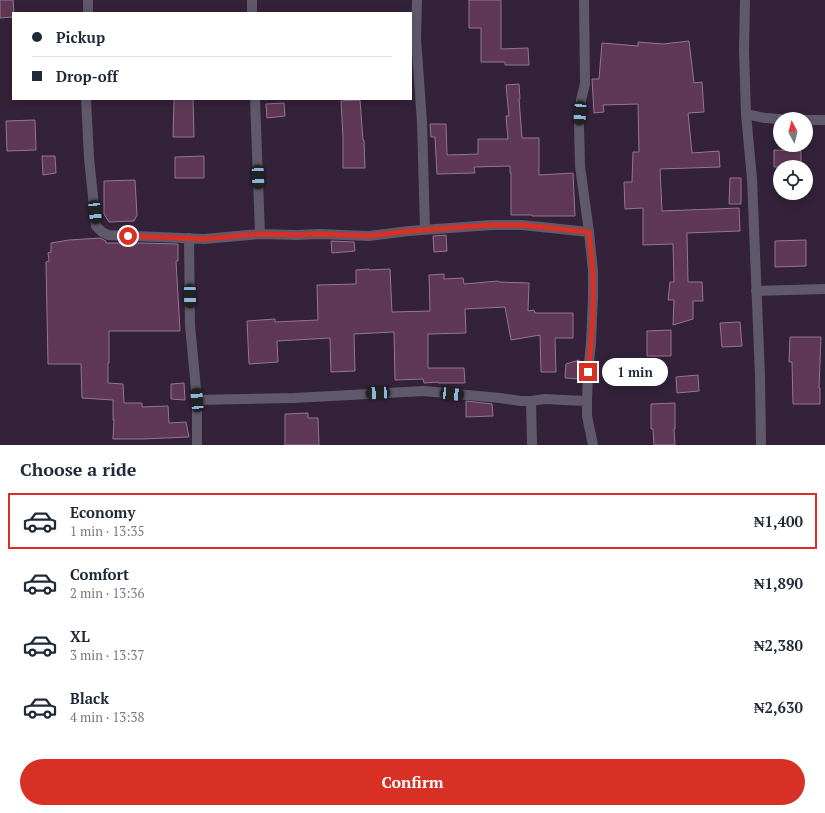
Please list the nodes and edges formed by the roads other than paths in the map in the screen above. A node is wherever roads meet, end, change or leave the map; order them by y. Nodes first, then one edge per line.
1 (88, 0) edge
2 (252, 0) edge
3 (417, 0) edge
4 (584, 0) edge
5 (745, 0) edge
6 (88, 12) edge
7 (252, 12) edge
8 (86, 100) edge
9 (256, 100) edge
10 (746, 114) junction
11 (773, 119) edge
12 (813, 120) edge
13 (825, 120) edge
14 (425, 230) junction
15 (589, 232) junction
16 (260, 234) junction
17 (189, 238) junction
18 (825, 289) edge
19 (756, 290) junction
20 (197, 400) junction
21 (531, 401) junction
22 (587, 401) junction
23 (532, 444) dead end
24 (196, 445) edge
25 (593, 445) edge
26 (761, 445) edge

1 - 6 street
2 - 7 street
3 - 14 street
4 - 15 street
5 - 10 street
8 - 17 street
9 - 16 street
10 - 11 street
10 - 19 street
12 - 13 street
14 - 15 street
14 - 16 street
15 - 22 street
16 - 17 street
17 - 20 street
18 - 19 street
19 - 26 street
20 - 21 street
20 - 24 street
21 - 22 street
21 - 23 street
22 - 25 street

